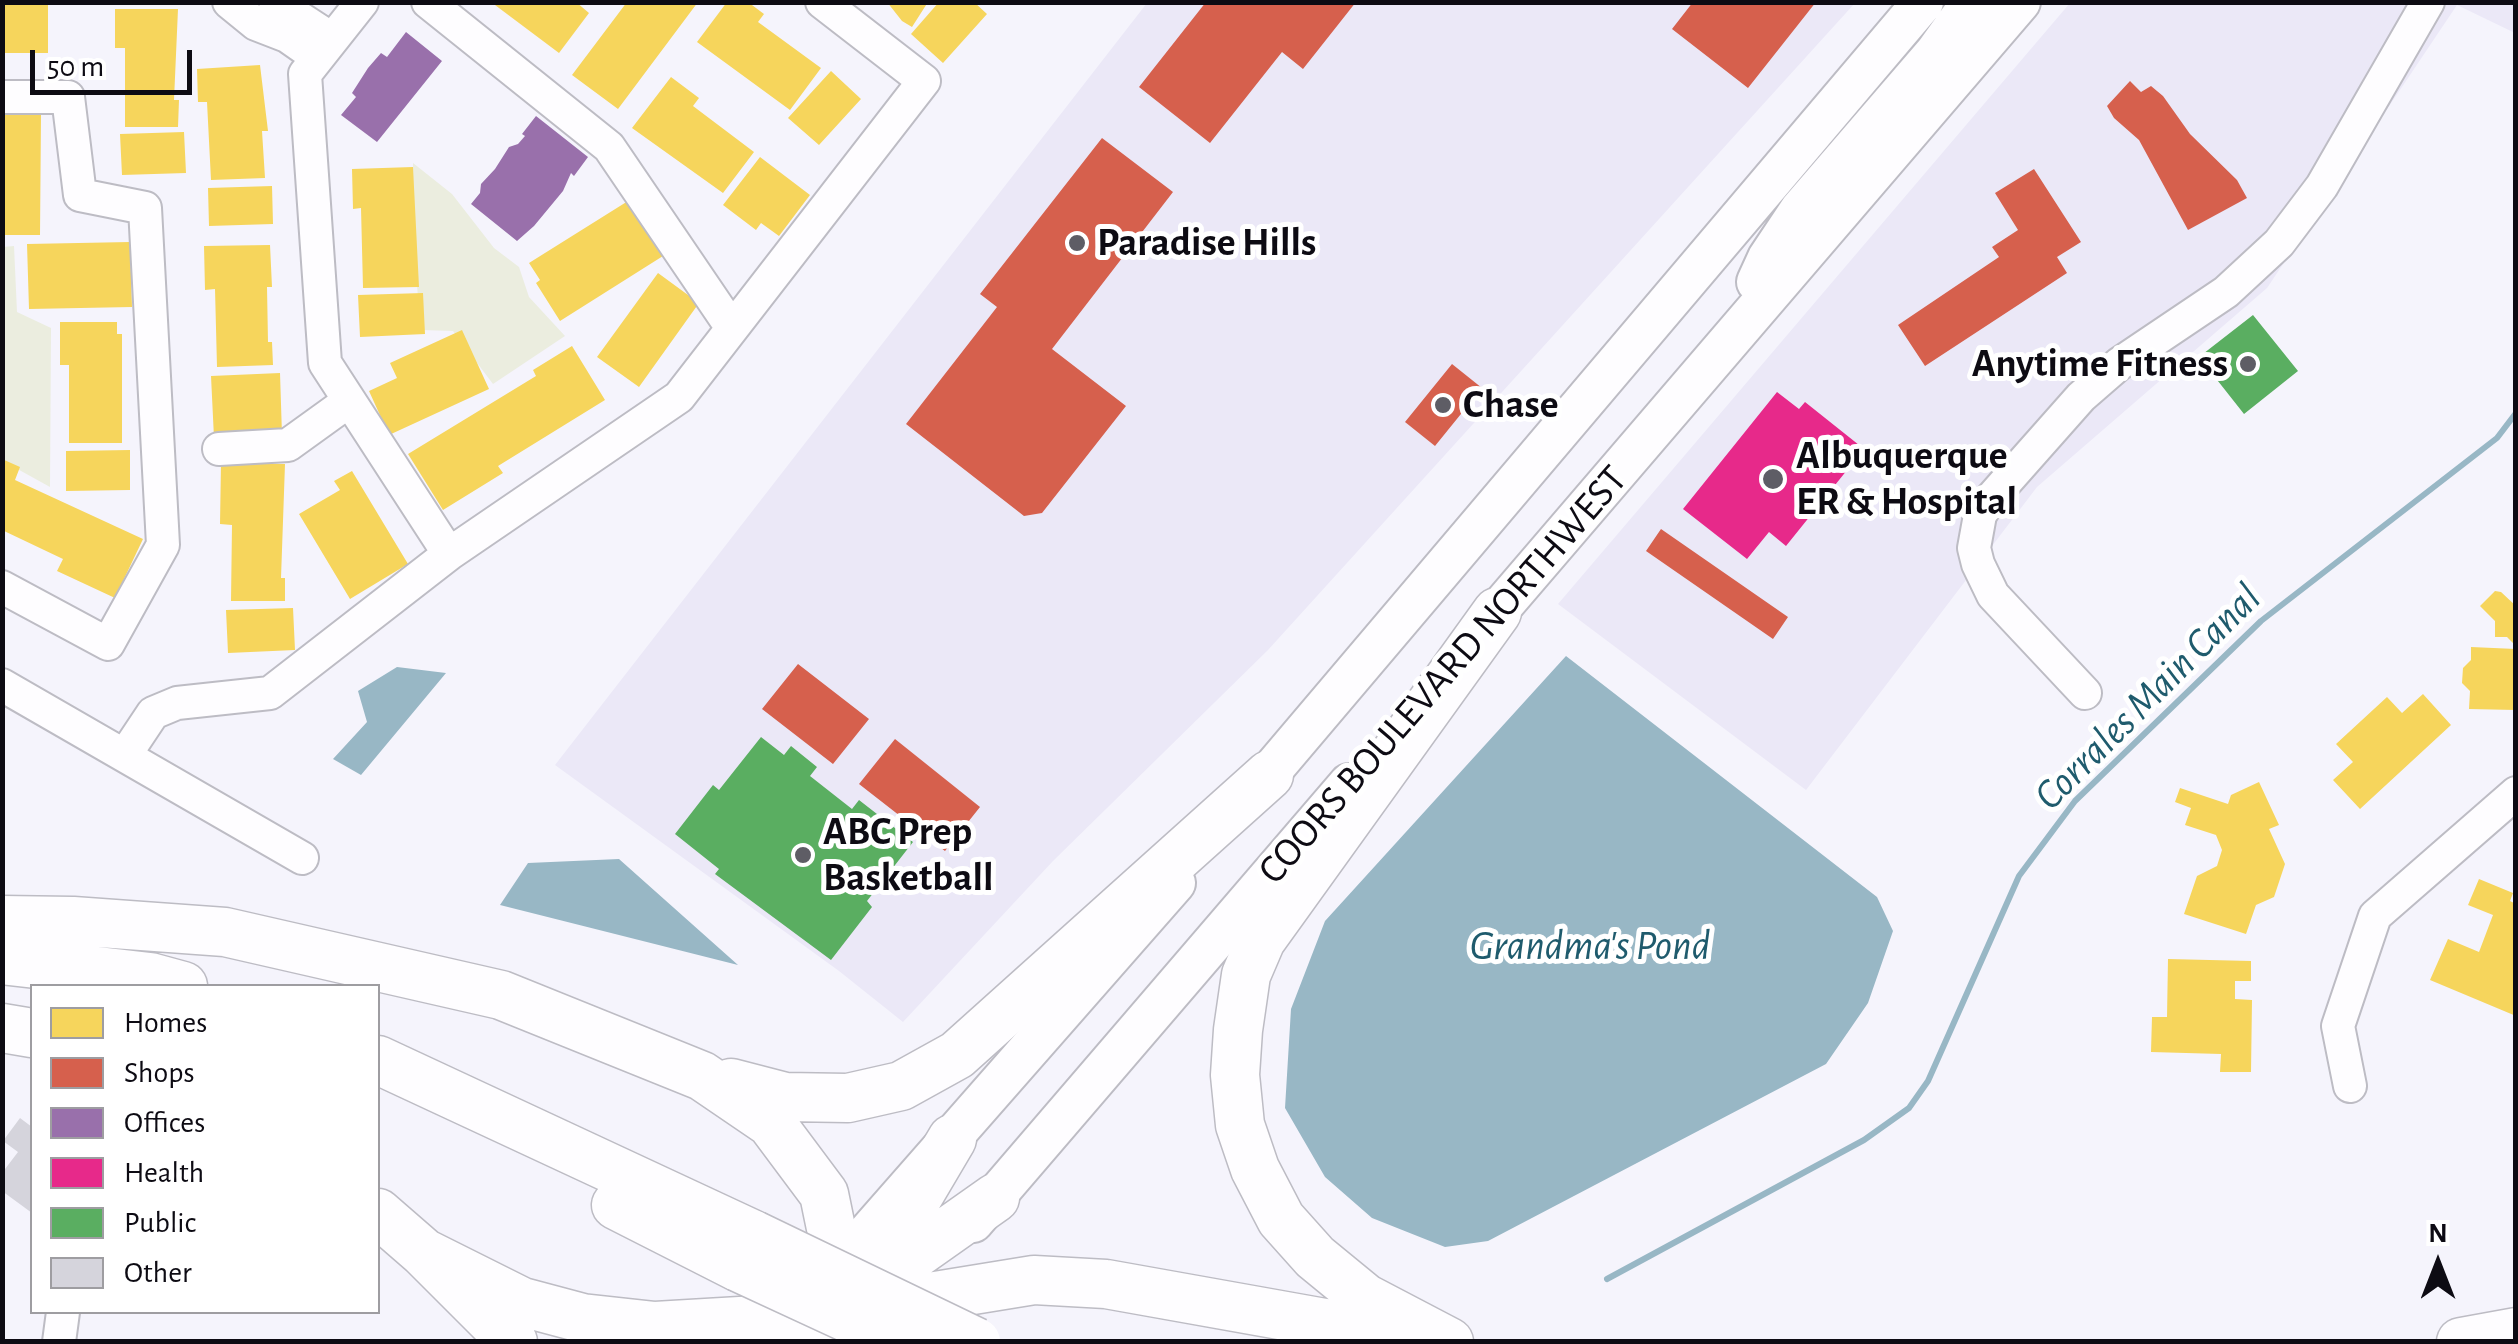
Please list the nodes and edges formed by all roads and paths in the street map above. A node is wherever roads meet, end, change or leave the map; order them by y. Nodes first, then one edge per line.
1 (229, 2) edge
2 (275, 2) edge
3 (362, 2) edge
4 (428, 2) edge
5 (822, 2) edge
6 (1923, 2) edge
7 (1972, 2) edge
8 (2020, 2) edge
9 (2428, 2) edge
10 (325, 48) junction
11 (2, 97) edge
12 (1742, 324) junction
13 (732, 328) junction
14 (350, 401) junction
15 (219, 449) dead end
16 (448, 554) junction
17 (2, 587) edge
18 (1497, 612) junction
19 (2, 685) edge
20 (2085, 694) dead end
21 (126, 755) junction
22 (1268, 775) junction
23 (2516, 793) edge
24 (302, 858) dead end
25 (2, 920) edge
26 (2, 960) edge
27 (176, 984) edge
28 (2, 992) edge
29 (30, 992) edge
30 (2, 1028) edge
31 (30, 1033) edge
32 (380, 1061) edge
33 (702, 1076) junction
34 (2350, 1086) dead end
35 (380, 1093) edge
36 (952, 1139) joint
37 (995, 1198) joint
38 (380, 1214) edge
39 (746, 1251) junction
40 (424, 1252) junction
41 (64, 1314) edge
42 (845, 1319) edge
43 (2516, 1332) edge
44 (59, 1342) edge
45 (513, 1342) edge
46 (976, 1342) edge
47 (1430, 1342) edge
48 (1448, 1342) edge
49 (2461, 1342) edge

1 - 10 street
2 - 10 street
3 - 10 street
4 - 13 street
5 - 13 street
6 - 22 main road, COORS BOULEVARD NORTHWEST
7 - 12 main road
8 - 12 main road, COORS BOULEVARD NORTHWEST
9 - 20 street
10 - 14 street
11 - 17 street
12 - 18 main road, COORS BOULEVARD NORTHWEST
13 - 16 street
14 - 15 street
14 - 16 street
16 - 21 street
18 - 37 main road, COORS BOULEVARD NORTHWEST
18 - 48 highway
19 - 21 street
21 - 24 street
22 - 33 highway
22 - 36 main road, COORS BOULEVARD NORTHWEST
23 - 34 street
25 - 33 highway
26 - 27 highway
28 - 29 highway
30 - 31 highway
32 - 39 highway
33 - 42 highway
35 - 39 highway
36 - 42 highway
37 - 42 highway
38 - 40 highway
39 - 42 highway, bridge
39 - 46 highway, bridge
40 - 42 highway
40 - 45 highway
41 - 44 street
42 - 47 highway
43 - 49 highway

